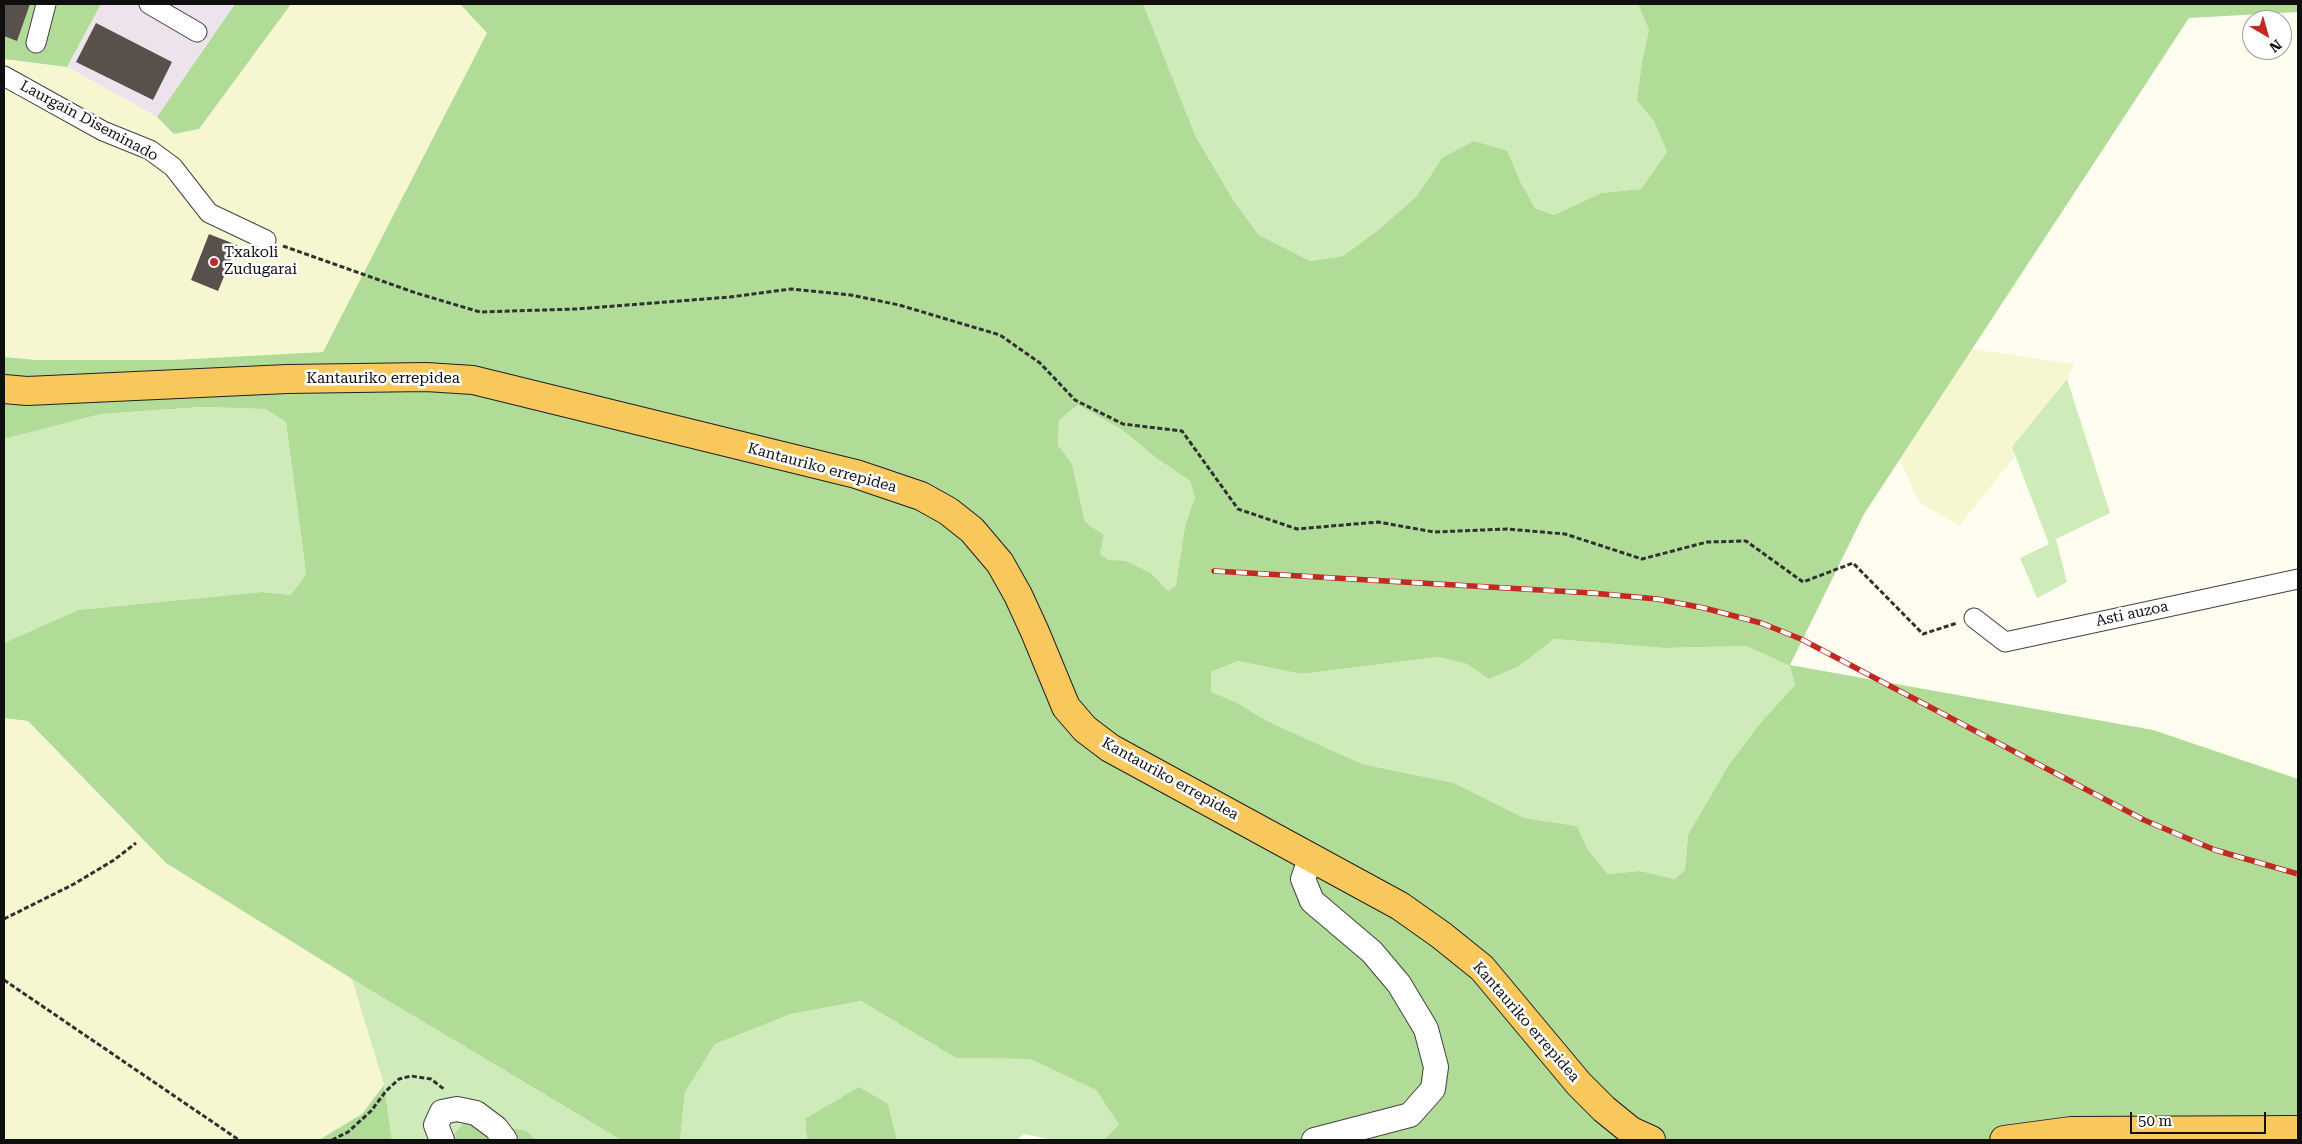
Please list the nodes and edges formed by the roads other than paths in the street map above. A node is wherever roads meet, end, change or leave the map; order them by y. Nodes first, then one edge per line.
1 (46, 4) edge
2 (149, 4) edge
3 (197, 32) dead end
4 (36, 43) dead end
5 (4, 76) edge
6 (266, 240) road end
7 (4, 371) edge
8 (119, 386) junction
9 (4, 389) edge
10 (2298, 580) edge
11 (1974, 618) road end
12 (1311, 857) junction
13 (2298, 1130) edge
14 (442, 1140) edge
15 (505, 1140) edge
16 (1314, 1140) edge
17 (1651, 1140) edge
18 (2004, 1140) edge

1 - 4 street
2 - 3 street
5 - 6 street, Laurgain Diseminado
7 - 8 highway
8 - 9 highway
8 - 12 highway, Kantauriko errepidea
10 - 11 street, Asti auzoa
12 - 16 street
12 - 17 highway, Kantauriko errepidea
13 - 18 highway
14 - 15 street

